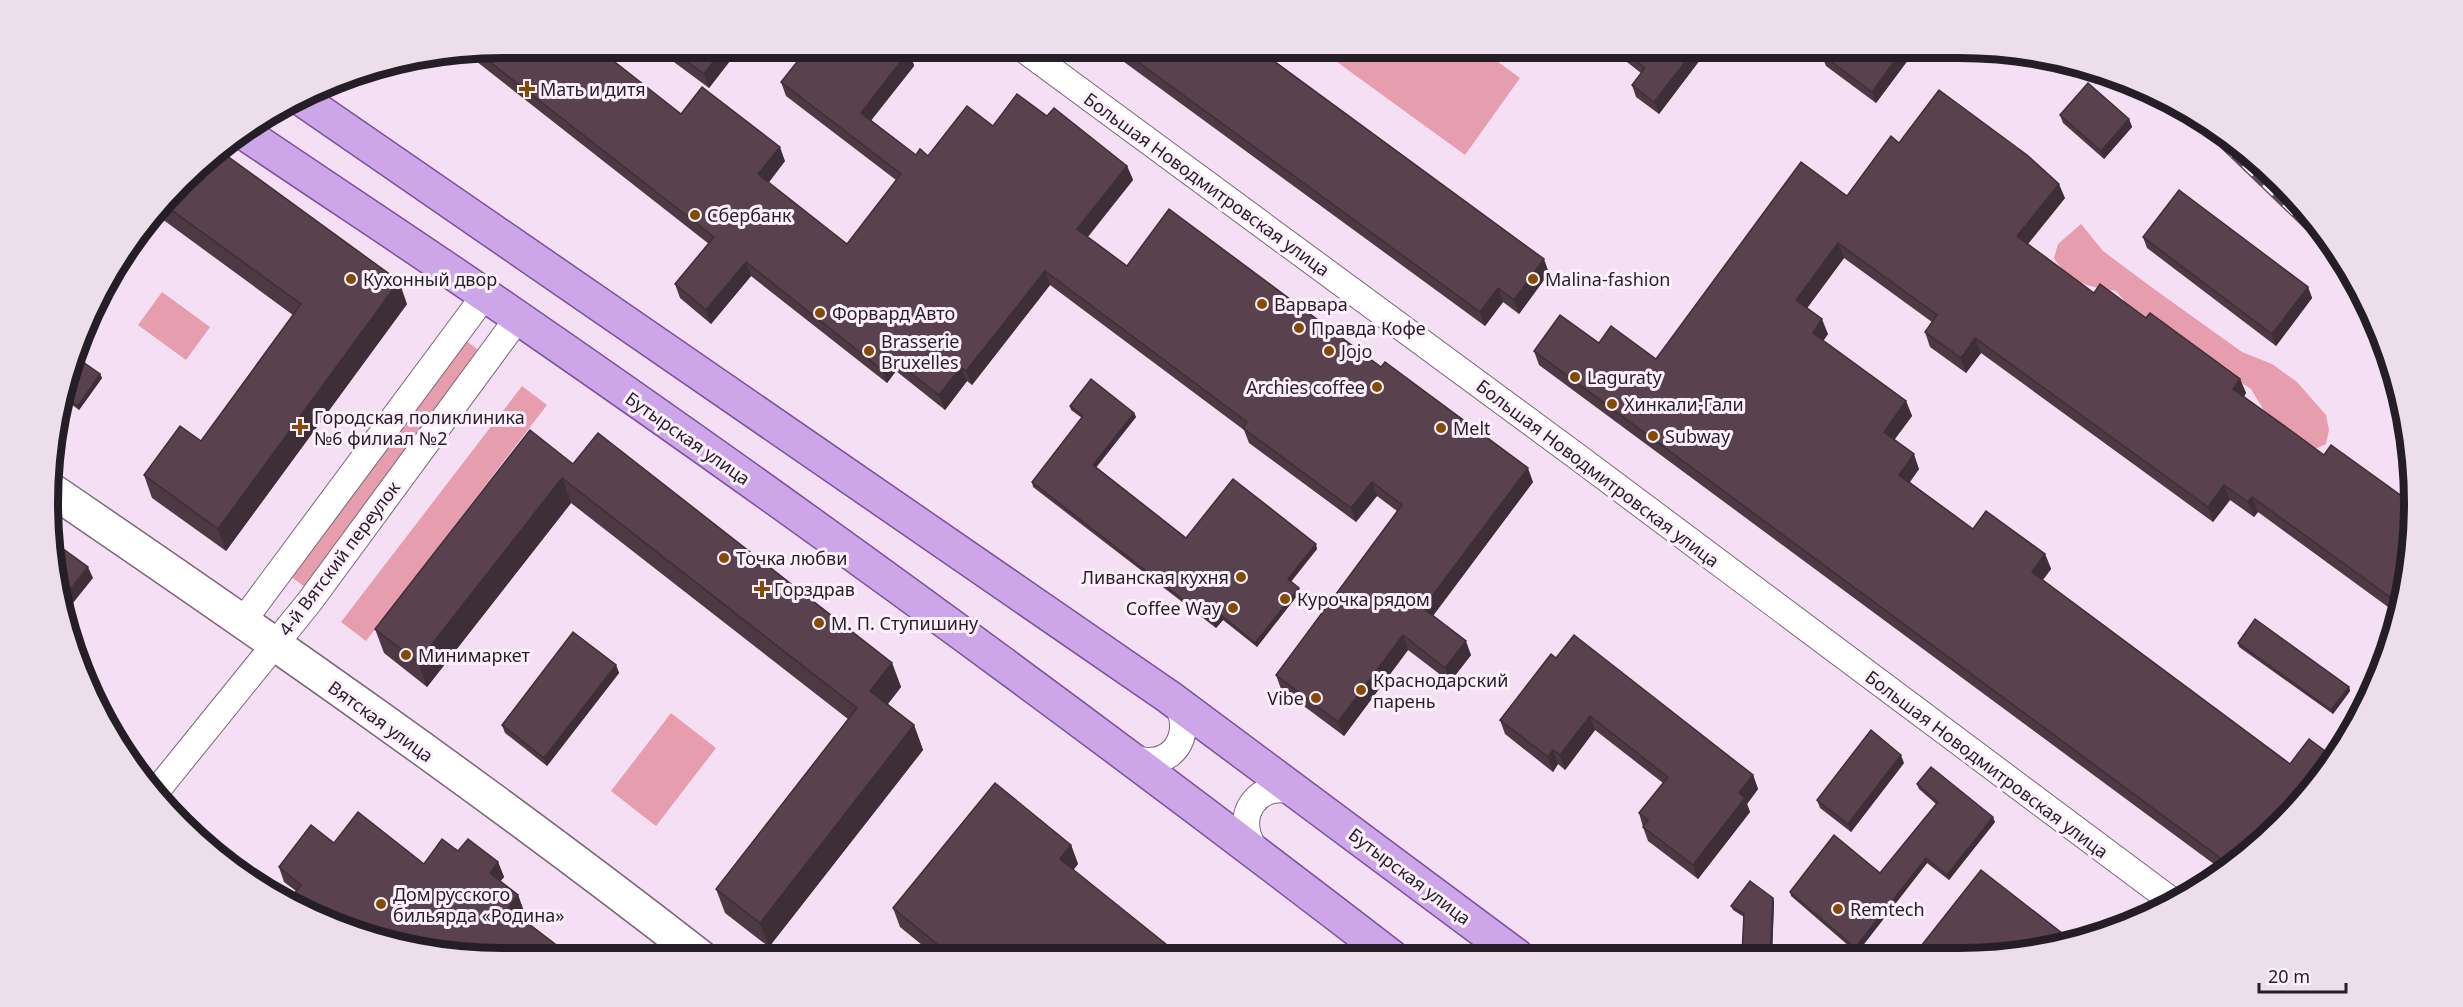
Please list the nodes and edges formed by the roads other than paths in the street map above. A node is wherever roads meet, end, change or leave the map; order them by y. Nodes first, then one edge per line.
1 (1036, 58) edge
2 (308, 104) edge
3 (251, 137) edge
4 (485, 295) junction
5 (518, 318) junction
6 (58, 495) edge
7 (243, 621) junction
8 (275, 644) junction
9 (1169, 697) junction
10 (1125, 754) junction
11 (160, 786) edge
12 (1304, 796) junction
13 (1259, 854) junction
14 (2167, 897) edge
15 (689, 948) edge
16 (1380, 948) edge
17 (1506, 948) edge

1 - 14 street, Большая Новодмитровская улица
2 - 9 main road, Бутырская улица
3 - 4 main road, Бутырская улица
4 - 5 main road, Бутырская улица
4 - 7 street
5 - 8 street, 4-й Вятский переулок
5 - 10 main road, Бутырская улица
6 - 7 street, Вятская улица
7 - 8 street, Вятская улица
8 - 11 street, 4-й Вятский переулок
8 - 15 street, Вятская улица
9 - 10 street, Бутырская улица
9 - 12 main road, Бутырская улица
10 - 13 main road, Бутырская улица
12 - 13 street, Бутырская улица
12 - 17 main road, Бутырская улица
13 - 16 main road, Бутырская улица

